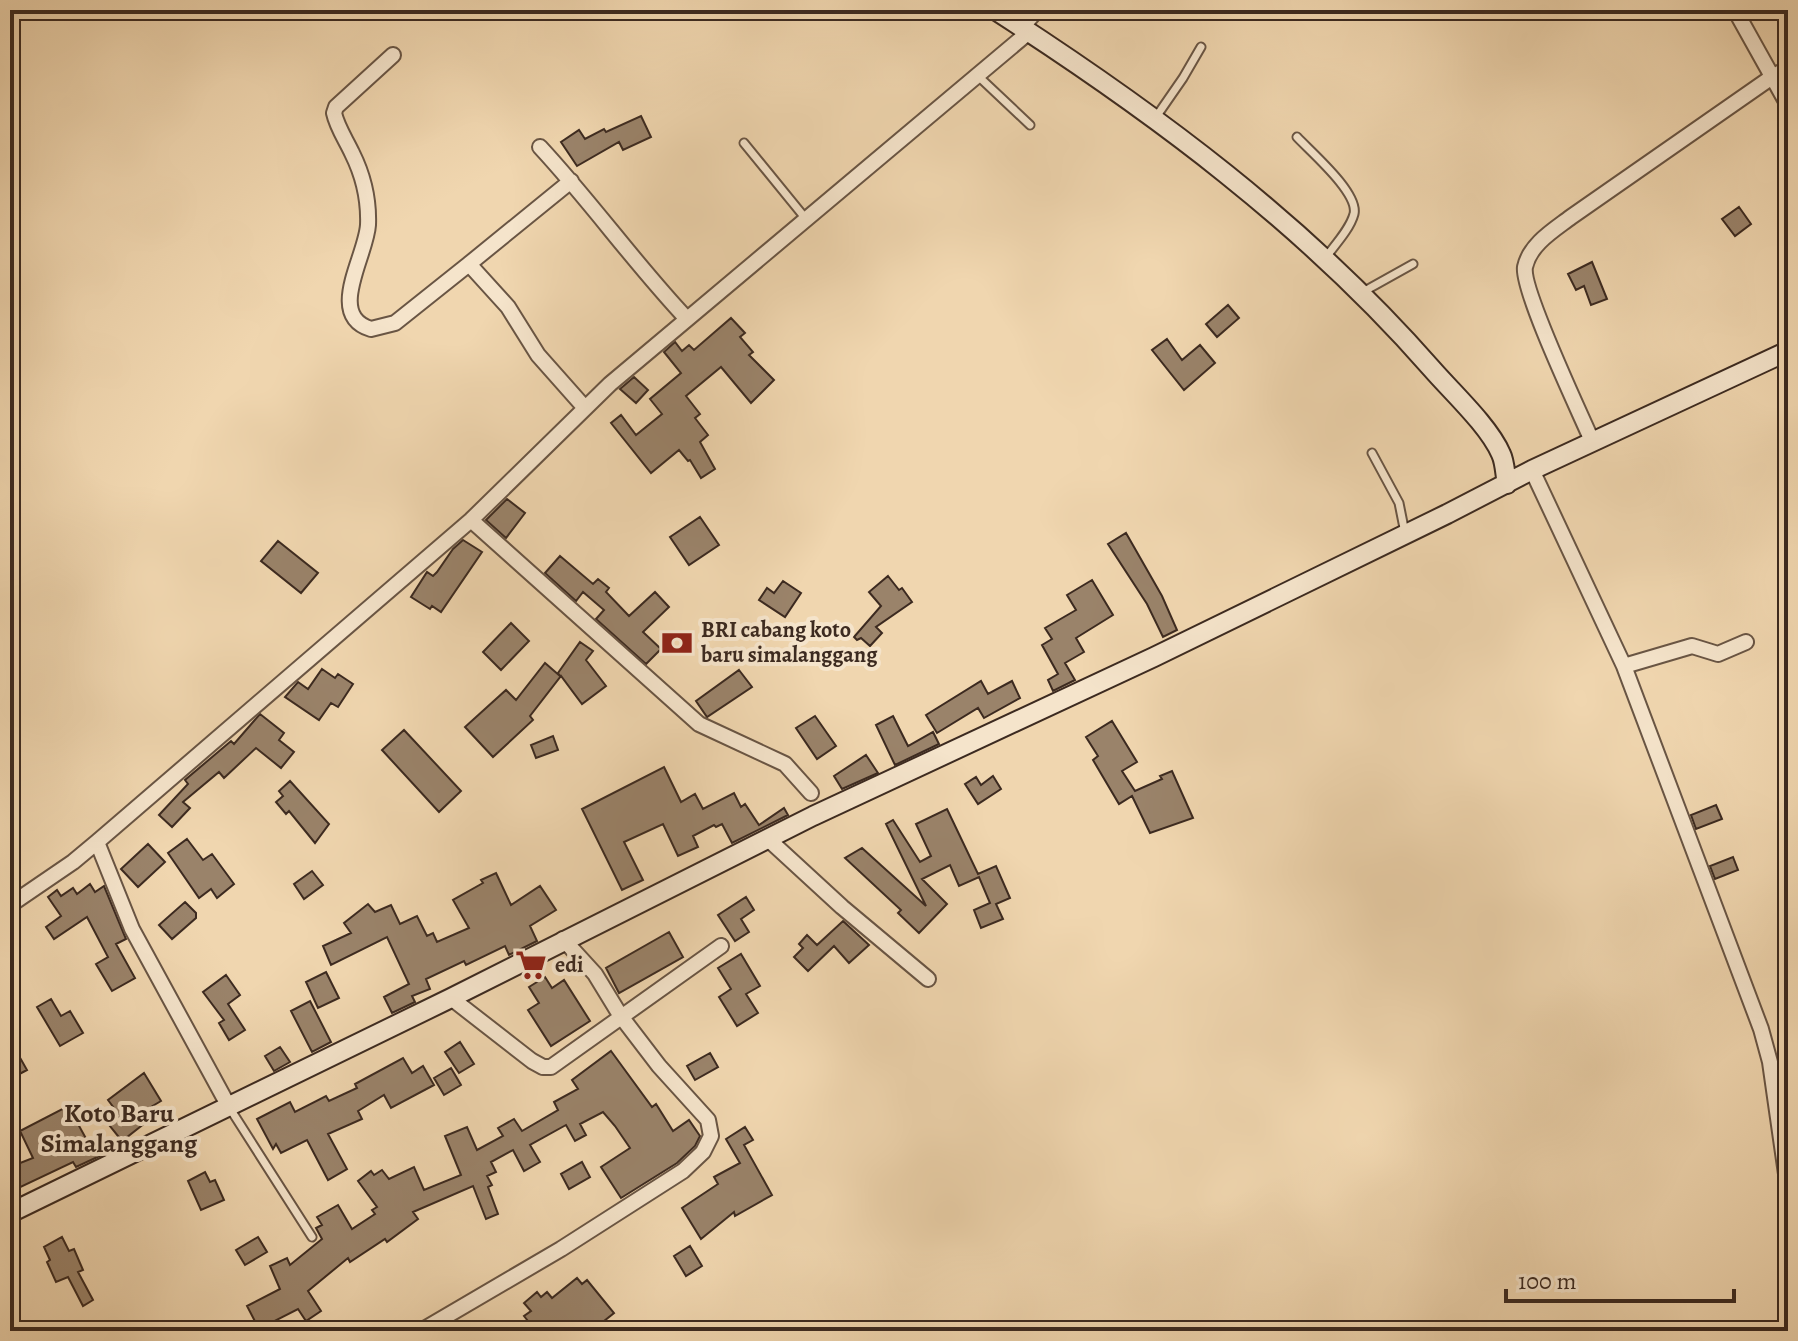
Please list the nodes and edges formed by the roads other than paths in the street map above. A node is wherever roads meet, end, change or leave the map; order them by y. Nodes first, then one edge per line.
1 (995, 10) edge
2 (1037, 10) edge
3 (1735, 10) edge
4 (1025, 30) junction
5 (1201, 47) dead end
6 (393, 55) dead end
7 (1788, 68) edge
8 (977, 75) junction
9 (1772, 77) junction
10 (1788, 105) edge
11 (1155, 119) junction
12 (1030, 125) dead end
13 (1297, 137) dead end
14 (744, 143) dead end
15 (540, 147) dead end
16 (571, 181) junction
17 (806, 219) junction
18 (1326, 257) junction
19 (469, 264) junction
20 (1413, 264) dead end
21 (1361, 293) junction
22 (687, 319) junction
23 (1788, 351) edge
24 (585, 408) junction
25 (1592, 441) junction
26 (1372, 453) dead end
27 (1532, 470) junction
28 (1507, 484) junction
29 (471, 520) junction
30 (1405, 535) junction
31 (1746, 642) dead end
32 (1624, 666) junction
33 (813, 803) junction
34 (768, 839) junction
35 (97, 842) junction
36 (10, 905) edge
37 (563, 939) junction
38 (721, 946) dead end
39 (928, 979) dead end
40 (451, 998) junction
41 (620, 1015) junction
42 (228, 1105) junction
43 (1788, 1188) edge
44 (10, 1213) edge
45 (312, 1237) dead end
46 (421, 1331) edge

1 - 4 main road
2 - 4 street
3 - 9 street
4 - 8 street
4 - 11 main road
5 - 11 lane
6 - 19 street
7 - 9 street
8 - 12 lane
8 - 17 street
9 - 10 street
9 - 25 street
11 - 18 main road
13 - 18 lane
14 - 17 lane
15 - 16 street
16 - 19 street
16 - 22 street
17 - 22 street
18 - 21 main road
19 - 24 street
20 - 21 lane
21 - 28 main road
22 - 24 street
23 - 25 main road
24 - 29 street
25 - 27 main road
26 - 30 lane
27 - 28 main road
27 - 32 street
28 - 30 main road
29 - 33 street
29 - 35 street
30 - 33 main road
31 - 32 street
32 - 43 street
33 - 34 main road
34 - 37 main road
34 - 39 street
35 - 36 street
35 - 42 street
37 - 40 main road
37 - 41 street
38 - 41 street
40 - 41 street
40 - 42 main road
41 - 46 street
42 - 44 main road
42 - 45 lane

